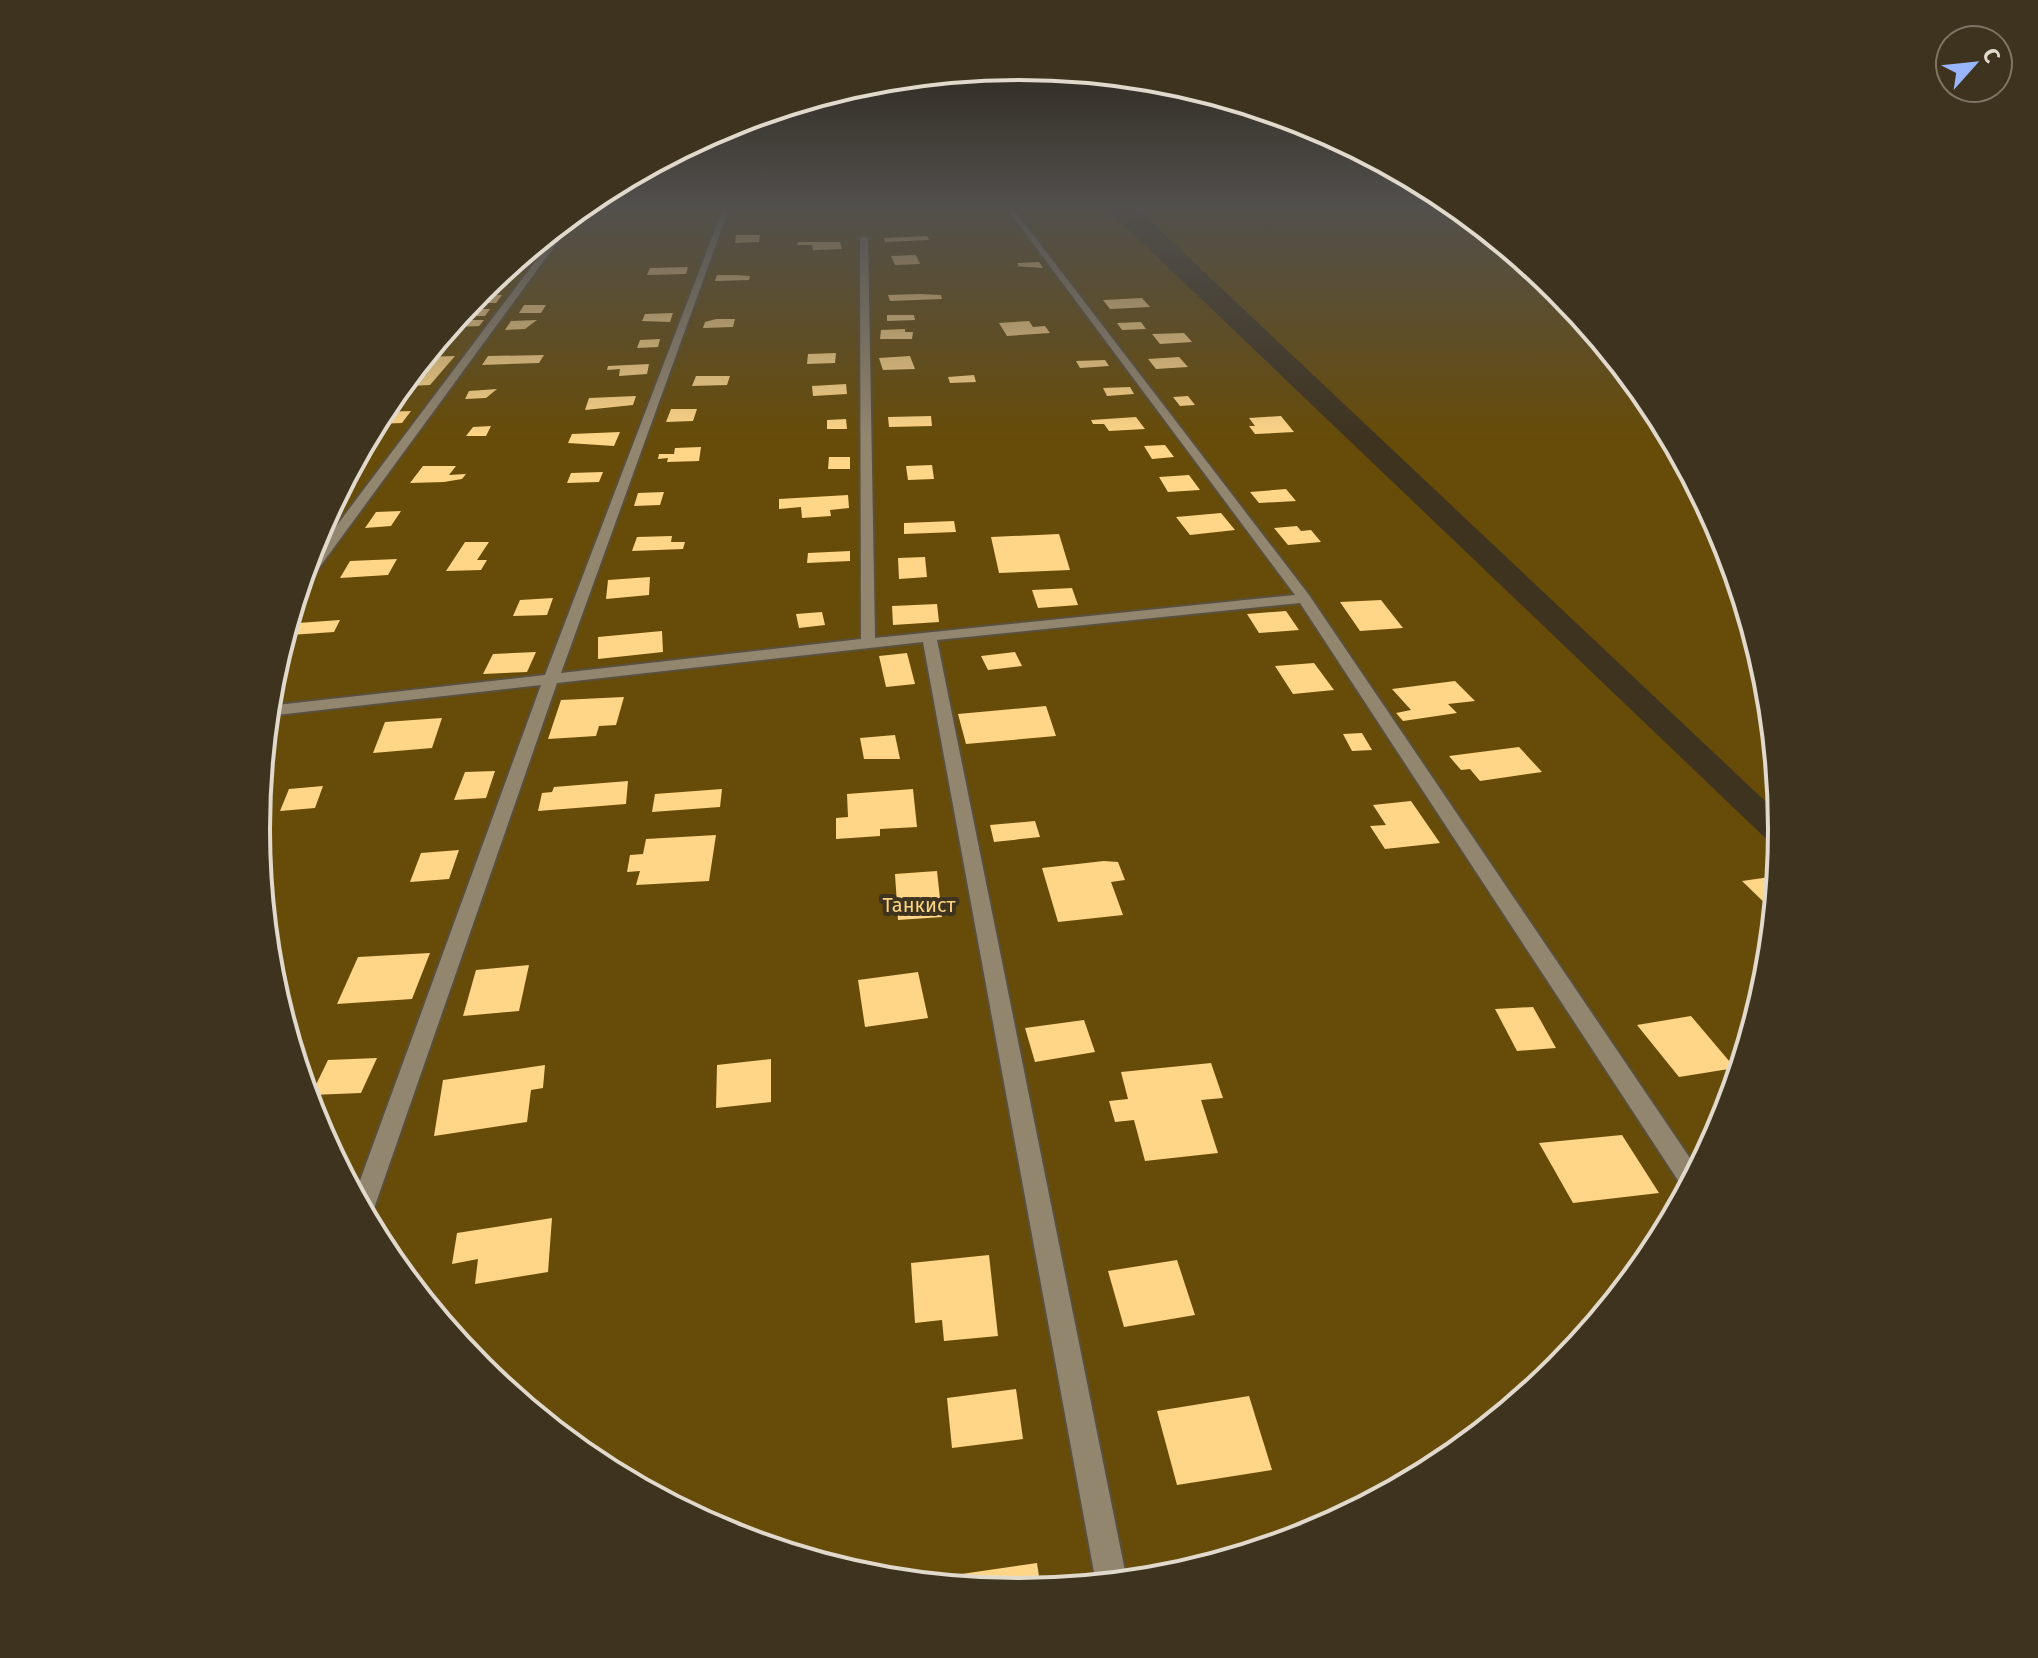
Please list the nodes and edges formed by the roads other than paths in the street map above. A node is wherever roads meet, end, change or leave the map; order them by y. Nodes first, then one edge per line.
1 (523, 283) edge
2 (698, 283) edge
3 (864, 283) edge
4 (1066, 283) edge
5 (323, 553) edge
6 (1304, 598) junction
7 (929, 637) junction
8 (868, 643) junction
9 (551, 679) junction
10 (280, 710) edge
11 (1685, 1171) edge
12 (367, 1197) edge
13 (1110, 1573) edge

1 - 5 lane
2 - 9 lane
3 - 8 lane
4 - 6 lane
6 - 7 lane
6 - 11 lane
7 - 8 lane
7 - 13 lane
8 - 9 lane
9 - 10 lane
9 - 12 lane

